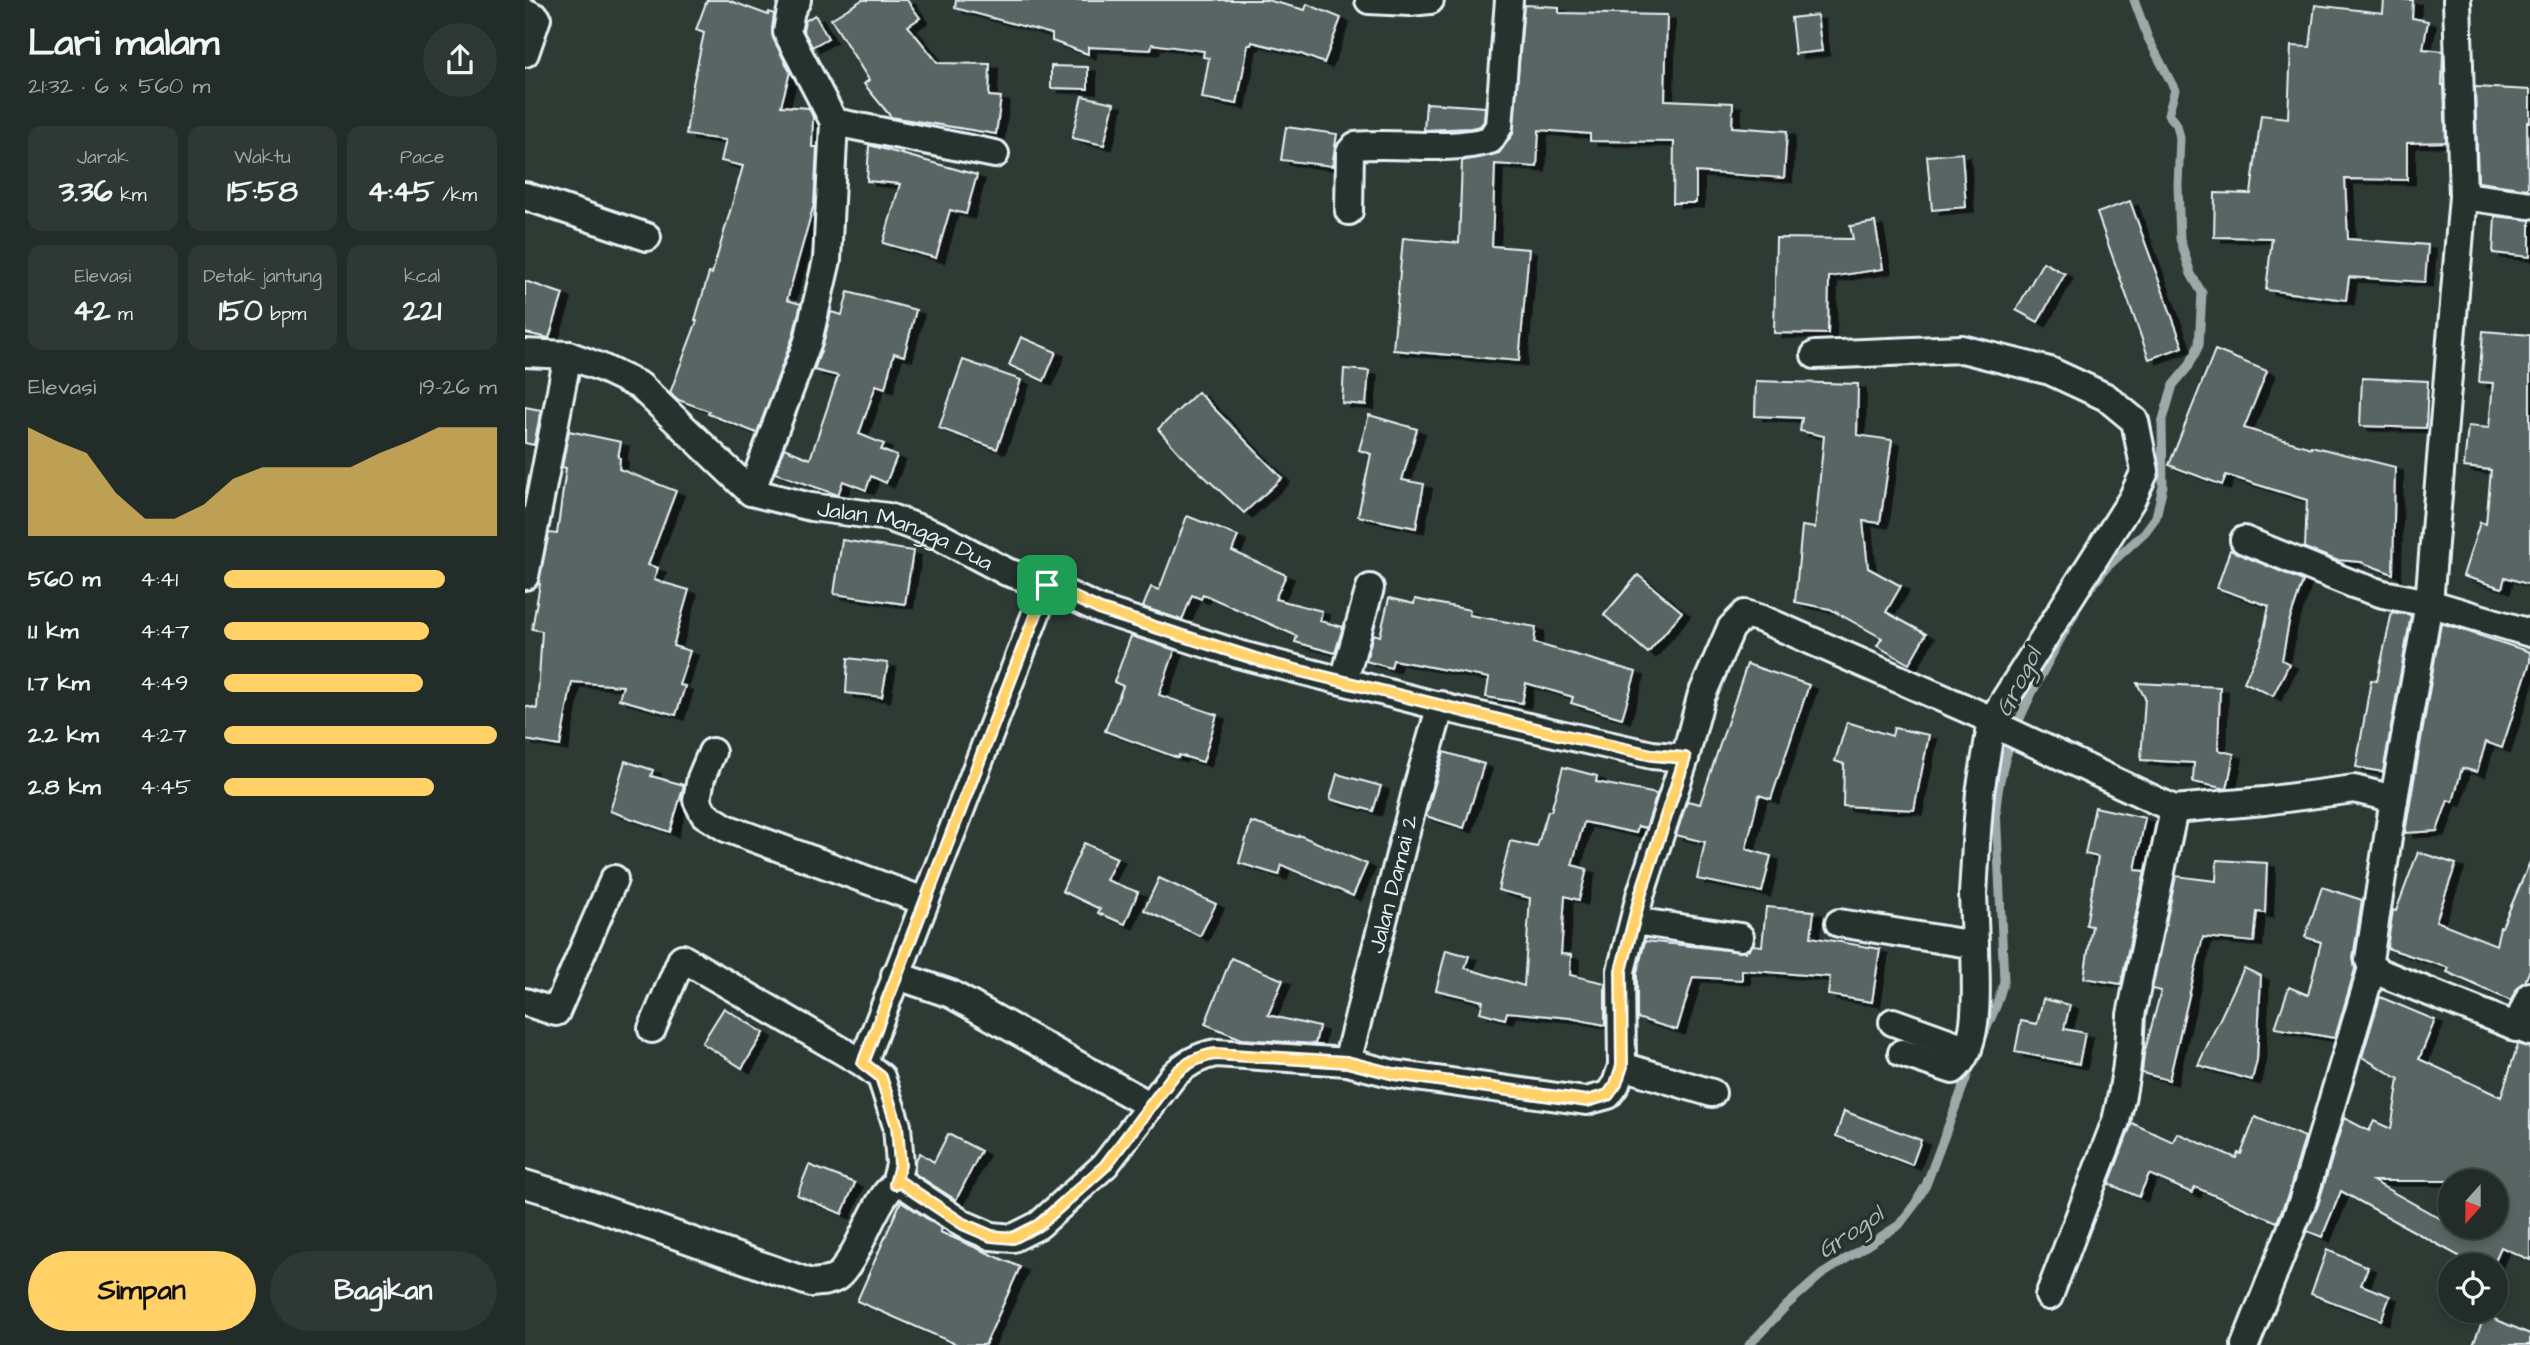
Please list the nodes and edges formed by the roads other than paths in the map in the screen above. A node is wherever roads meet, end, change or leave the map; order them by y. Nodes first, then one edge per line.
1 (797, 0) edge
2 (1369, 0) edge
3 (1430, 0) edge
4 (1509, 0) edge
5 (2457, 0) edge
6 (525, 12) edge
7 (525, 52) edge
8 (834, 122) junction
9 (995, 154) dead end
10 (525, 196) edge
11 (2463, 196) junction
12 (2530, 205) edge
13 (1349, 211) dead end
14 (647, 237) dead end
15 (525, 353) edge
16 (568, 355) junction
17 (1815, 355) dead end
18 (751, 492) junction
19 (2244, 540) dead end
20 (525, 576) edge
21 (1047, 585) junction
22 (1370, 588) dead end
23 (2430, 603) junction
24 (2530, 633) edge
25 (1344, 680) junction
26 (1441, 705) junction
27 (1999, 725) junction
28 (712, 752) dead end
29 (1685, 758) junction
30 (2394, 799) junction
31 (2174, 808) junction
32 (614, 879) dead end
33 (924, 901) junction
34 (1637, 908) junction
35 (1839, 923) dead end
36 (1740, 937) dead end
37 (1975, 945) junction
38 (2372, 968) junction
39 (895, 975) junction
40 (2530, 996) edge
41 (525, 1002) edge
42 (1893, 1022) dead end
43 (652, 1029) dead end
44 (2523, 1030) edge
45 (1968, 1049) junction
46 (1902, 1054) dead end
47 (1347, 1062) junction
48 (863, 1063) junction
49 (1622, 1066) junction
50 (1712, 1093) dead end
51 (1151, 1105) junction
52 (525, 1184) edge
53 (895, 1184) junction
54 (2049, 1296) dead end
55 (2245, 1345) edge

1 - 8 street
2 - 3 street
4 - 13 street
5 - 11 street
6 - 7 street
8 - 9 street
8 - 18 street
10 - 14 street
11 - 12 street
11 - 23 street
15 - 16 street, Jalan Mangga Dua
16 - 18 street, Jalan Mangga Dua
16 - 20 street
17 - 27 street
18 - 21 street, Jalan Mangga Dua
19 - 23 street
21 - 25 street, Jalan Mangga Dua
21 - 33 street
22 - 25 street
23 - 24 street
23 - 30 street
25 - 26 street, Jalan Mangga Dua
26 - 29 street, Jalan Mangga Dua
26 - 47 street, Jalan Damai 2
27 - 29 street
27 - 31 street
27 - 37 street
28 - 33 street
29 - 34 street
30 - 31 street
30 - 38 street
31 - 54 street
32 - 41 street
33 - 39 street
34 - 36 street
34 - 49 street
35 - 37 street
37 - 45 street
38 - 44 street
38 - 55 street
39 - 48 street
39 - 51 street
40 - 44 street
42 - 45 street
43 - 48 street
45 - 46 street
47 - 49 street
47 - 51 street
48 - 53 street
49 - 50 street
51 - 53 street
52 - 53 street

